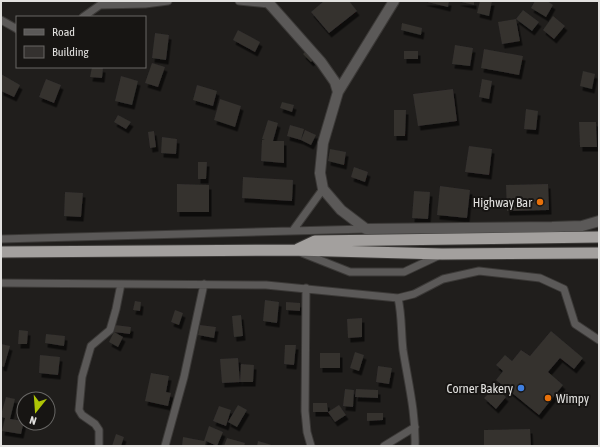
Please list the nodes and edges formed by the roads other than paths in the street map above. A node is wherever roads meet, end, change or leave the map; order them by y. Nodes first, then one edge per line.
1 (168, 1) edge
2 (238, 1) edge
3 (268, 2) edge
4 (390, 4) edge
5 (84, 16) edge
6 (1, 20) edge
7 (16, 28) edge
8 (338, 92) junction
9 (323, 189) junction
10 (599, 221) edge
11 (294, 229) junction
12 (366, 229) junction
13 (599, 237) edge
14 (1, 239) edge
15 (296, 250) junction
16 (1, 252) edge
17 (599, 253) edge
18 (442, 254) junction
19 (1, 283) edge
20 (121, 284) junction
21 (204, 284) junction
22 (306, 288) junction
23 (398, 298) junction
24 (599, 340) edge
25 (415, 427) junction
26 (99, 446) edge
27 (165, 446) edge
28 (311, 446) edge
29 (384, 446) edge
30 (415, 446) edge

1 - 5 lane
2 - 3 lane
3 - 8 street
4 - 8 street
6 - 7 lane
8 - 9 street
9 - 11 lane
9 - 12 street
10 - 12 street
11 - 12 lane
11 - 14 lane
13 - 15 highway
15 - 16 highway
15 - 18 highway
15 - 18 lane
17 - 18 highway
19 - 20 lane
20 - 21 lane
20 - 26 lane
21 - 22 lane
21 - 27 lane
22 - 23 lane
22 - 28 lane
23 - 24 lane
23 - 25 lane
25 - 29 lane
25 - 30 lane

